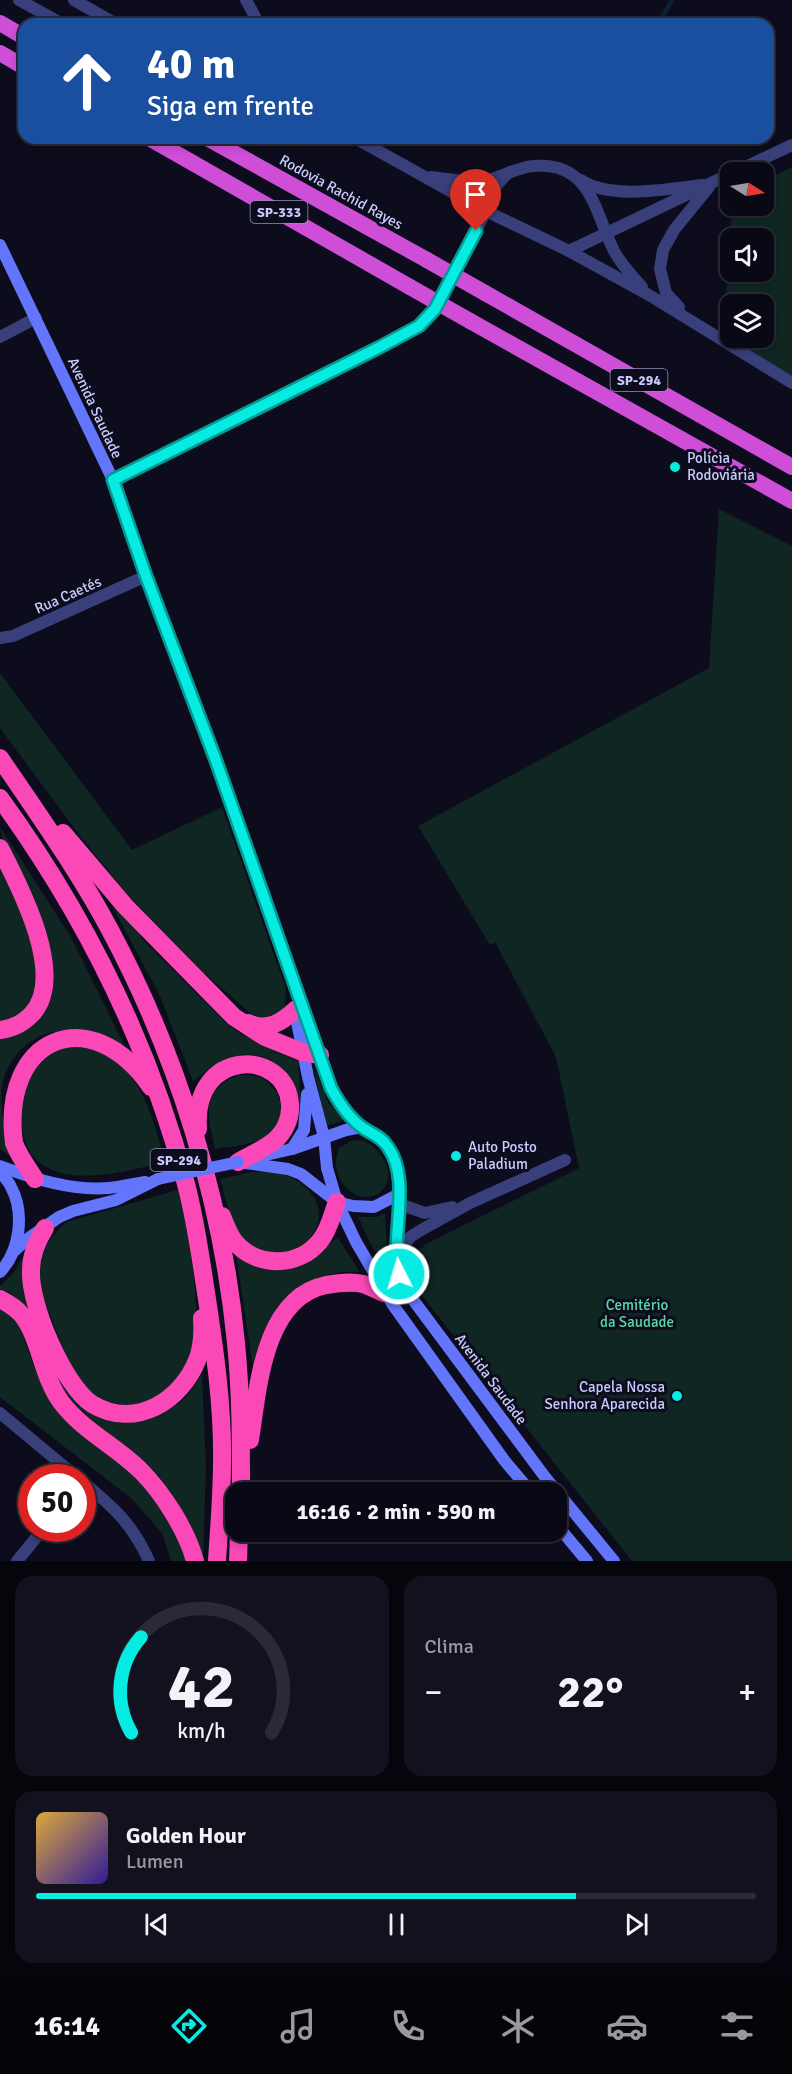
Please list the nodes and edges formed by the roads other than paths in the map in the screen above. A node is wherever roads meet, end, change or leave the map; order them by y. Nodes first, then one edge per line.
1 (19, 0) edge
2 (246, 0) edge
3 (77, 1) edge
4 (52, 18) edge
5 (106, 18) edge
6 (256, 18) edge
7 (0, 23) edge
8 (18, 34) edge
9 (0, 53) edge
10 (18, 64) edge
11 (160, 144) edge
12 (218, 144) edge
13 (367, 144) edge
14 (792, 145) edge
15 (756, 162) edge
16 (508, 173) junction
17 (425, 176) junction
18 (575, 176) junction
19 (720, 179) edge
20 (712, 183) junction
21 (486, 211) junction
22 (607, 232) junction
23 (0, 245) edge
24 (569, 251) junction
25 (427, 260) joint
26 (410, 287) joint
27 (649, 295) junction
28 (36, 318) junction
29 (689, 318) junction
30 (0, 337) edge
31 (792, 383) edge
32 (792, 467) edge
33 (113, 480) junction
34 (792, 501) edge
35 (146, 576) junction
36 (1, 638) edge
37 (0, 757) edge
38 (0, 798) edge
39 (0, 848) edge
40 (285, 962) junction
41 (295, 1010) junction
42 (234, 1017) junction
43 (0, 1029) edge
44 (311, 1054) junction
45 (308, 1077) junction
46 (163, 1106) junction
47 (362, 1127) junction
48 (324, 1137) junction
49 (200, 1149) junction
50 (292, 1149) junction
51 (565, 1160) dead end
52 (238, 1161) junction
53 (0, 1166) edge
54 (0, 1172) edge
55 (35, 1179) junction
56 (158, 1179) junction
57 (209, 1189) junction
58 (399, 1199) junction
59 (337, 1202) junction
60 (470, 1203) junction
61 (45, 1228) junction
62 (13, 1252) junction
63 (200, 1253) junction
64 (395, 1259) junction
65 (0, 1272) edge
66 (384, 1293) junction
67 (0, 1299) edge
68 (0, 1413) edge
69 (61, 1464) edge
70 (242, 1482) edge
71 (244, 1482) edge
72 (523, 1482) edge
73 (96, 1493) edge
74 (567, 1537) edge
75 (33, 1542) edge
76 (239, 1542) edge
77 (17, 1561) edge
78 (149, 1561) edge
79 (195, 1561) edge
80 (217, 1561) edge
81 (238, 1561) edge
82 (587, 1561) edge
83 (614, 1561) edge

1 - 4 street
2 - 6 street
3 - 5 street
7 - 8 highway
9 - 10 highway
11 - 26 highway, SP-333
12 - 25 highway, Rodovia Rachid Rayes / SP-333
13 - 17 street
14 - 15 street
16 - 17 street
16 - 18 street
16 - 21 street
17 - 21 street
18 - 20 street
18 - 22 street
19 - 20 street
20 - 22 street
20 - 29 street
21 - 24 street
21 - 33 street
22 - 24 street
22 - 27 street
23 - 28 main road, Avenida Saudade
24 - 27 street
25 - 32 highway, SP-294, bridge
26 - 34 highway, SP-294, bridge
27 - 29 street
28 - 30 street
28 - 33 main road, Avenida Saudade
29 - 31 street
33 - 35 main road, Avenida Saudade
35 - 36 street, Rua Caetés
35 - 40 main road, Avenida Saudade
37 - 42 highway
37 - 49 highway, SP-294
38 - 46 highway, SP-294
39 - 43 highway
40 - 41 main road
40 - 44 main road
41 - 42 highway
41 - 44 main road
42 - 44 highway
44 - 45 main road
44 - 47 main road
45 - 48 main road
45 - 50 main road
46 - 55 highway
46 - 63 highway, SP-294
47 - 48 main road
47 - 58 main road
48 - 50 main road
48 - 59 main road
49 - 52 highway
49 - 57 highway, SP-294
50 - 52 main road
51 - 60 street
52 - 56 main road, bridge
52 - 59 main road
53 - 55 main road
54 - 62 main road
55 - 56 main road
56 - 61 main road
57 - 59 highway
57 - 70 highway, SP-294
58 - 59 main road
58 - 60 street
58 - 64 main road, Avenida Saudade
59 - 66 main road
60 - 64 street
61 - 62 main road
61 - 63 highway
62 - 65 main road
63 - 80 highway, SP-294
64 - 83 main road, Avenida Saudade
66 - 71 highway
66 - 72 main road
67 - 79 highway
68 - 69 street
73 - 78 street
74 - 82 main road
75 - 77 street
76 - 81 highway

